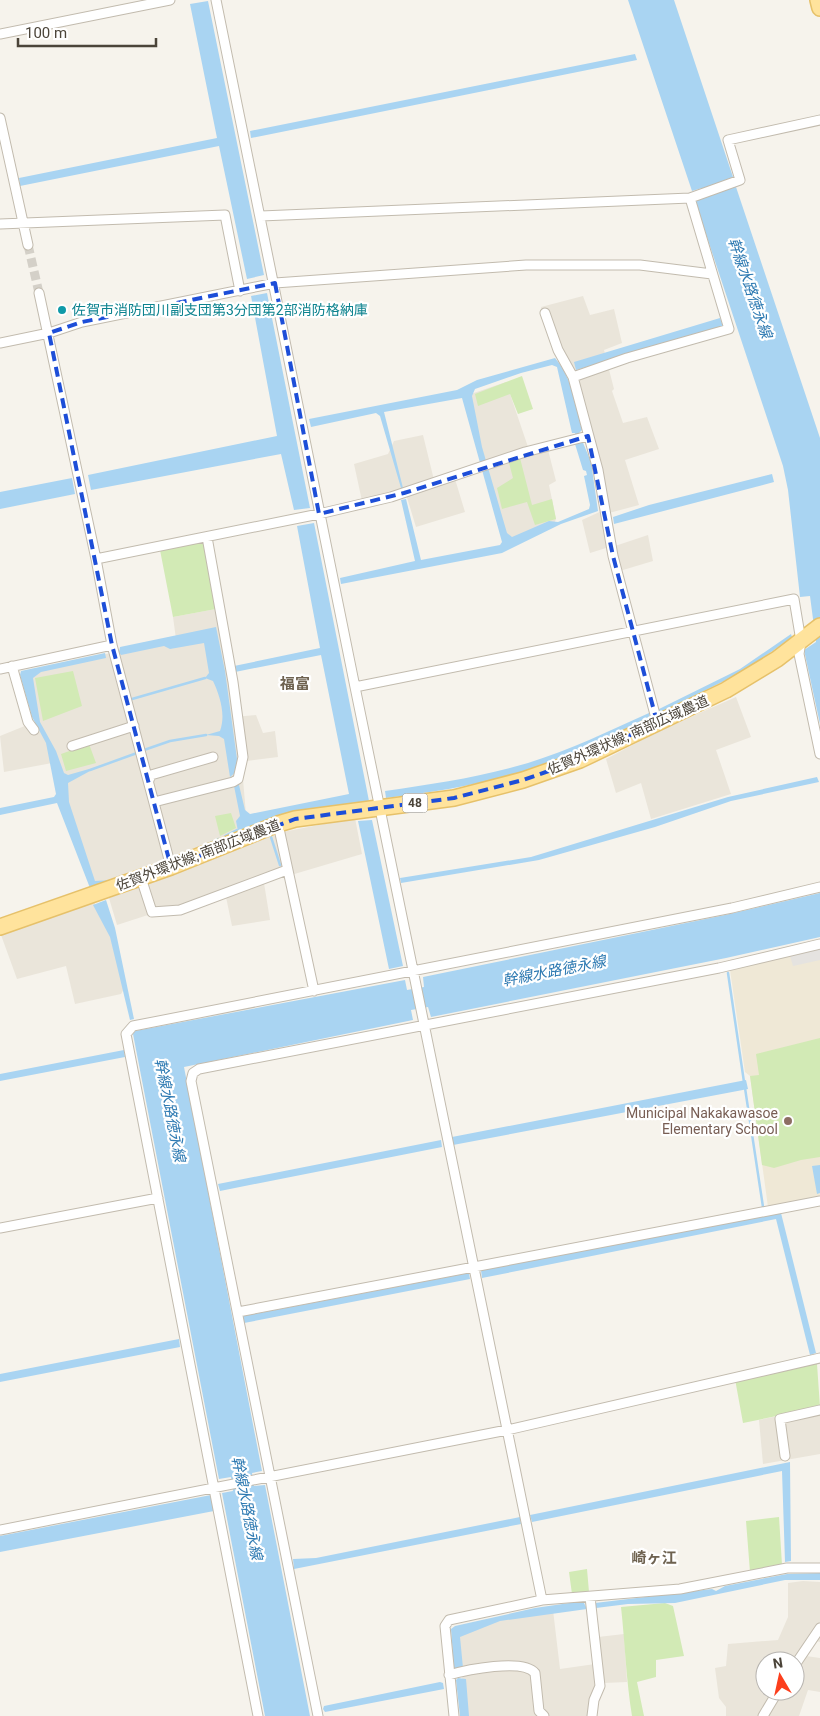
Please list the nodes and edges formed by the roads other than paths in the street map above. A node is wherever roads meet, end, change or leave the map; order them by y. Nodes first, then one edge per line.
1 (170, 0) edge
2 (216, 0) edge
3 (818, 0) edge
4 (820, 8) edge
5 (0, 34) edge
6 (0, 118) edge
7 (820, 120) edge
8 (690, 198) junction
9 (261, 216) junction
10 (0, 224) edge
11 (23, 224) junction
12 (28, 245) tunnel mouth
13 (712, 274) junction
14 (275, 283) junction
15 (240, 291) junction
16 (39, 293) tunnel mouth
17 (545, 313) dead end
18 (49, 333) junction
19 (0, 343) edge
20 (574, 377) junction
21 (581, 438) junction
22 (319, 514) junction
23 (206, 537) junction
24 (96, 559) junction
25 (632, 632) junction
26 (811, 633) edge
27 (112, 645) junction
28 (12, 666) junction
29 (0, 669) edge
30 (355, 687) junction
31 (656, 722) junction
32 (134, 726) junction
33 (34, 730) dead end
34 (72, 746) dead end
35 (820, 754) edge
36 (213, 757) dead end
37 (148, 780) junction
38 (154, 802) junction
39 (379, 808) junction
40 (278, 824) junction
41 (171, 867) junction
42 (287, 870) junction
43 (141, 878) junction
44 (820, 887) edge
45 (0, 927) edge
46 (820, 944) edge
47 (413, 972) junction
48 (314, 991) junction
49 (424, 1026) junction
50 (158, 1198) junction
51 (820, 1201) edge
52 (0, 1228) edge
53 (474, 1267) junction
54 (238, 1312) junction
55 (820, 1358) edge
56 (820, 1410) edge
57 (507, 1430) junction
58 (785, 1456) dead end
59 (271, 1476) junction
60 (214, 1487) junction
61 (0, 1530) edge
62 (820, 1568) edge
63 (590, 1596) junction
64 (542, 1600) junction
65 (820, 1628) edge
66 (805, 1651) edge
67 (450, 1675) junction
68 (772, 1701) edge
69 (258, 1716) edge
70 (318, 1716) edge
71 (454, 1716) edge
72 (544, 1716) edge
73 (592, 1716) edge
74 (763, 1716) edge

1 - 5 street
2 - 9 street
3 - 4 main road
6 - 11 street
7 - 8 street
8 - 9 street
8 - 13 street
9 - 14 street
10 - 11 street
11 - 12 street
11 - 15 street
13 - 14 street
13 - 20 street
14 - 15 street
14 - 22 street
15 - 18 street
16 - 18 street
17 - 20 street
18 - 19 street
18 - 24 street
20 - 21 street
21 - 22 street
21 - 25 street
22 - 23 street
22 - 30 street
23 - 24 street
23 - 38 street
24 - 27 street
25 - 26 street
25 - 30 street
25 - 31 street
26 - 31 main road, 佐賀外環状線; 南部広域農道 / 48
26 - 35 street
27 - 28 street
27 - 32 street
28 - 29 street
28 - 33 street
30 - 39 street
31 - 39 main road, 佐賀外環状線; 南部広域農道 / 48
32 - 34 street
32 - 37 street
36 - 37 street
37 - 38 street
38 - 41 street
39 - 40 main road, 佐賀外環状線; 南部広域農道 / 48
39 - 47 street
40 - 41 main road, 佐賀外環状線; 南部広域農道 / 48
40 - 42 street
41 - 43 main road, 佐賀外環状線; 南部広域農道 / 48
42 - 43 street
42 - 48 street
43 - 45 main road, 佐賀外環状線; 南部広域農道 / 48
44 - 47 street
46 - 49 street
47 - 48 street
47 - 49 street
48 - 50 street
49 - 53 street
49 - 54 street
50 - 52 street
50 - 60 street
51 - 53 street
53 - 54 street
53 - 57 street
54 - 59 street
55 - 57 street
56 - 58 street
57 - 59 street
57 - 64 street
59 - 60 street
59 - 70 street
60 - 61 street
60 - 69 street
62 - 63 street
63 - 64 street
63 - 73 street
64 - 67 street
65 - 66 street
67 - 71 street
67 - 72 street
68 - 74 street

